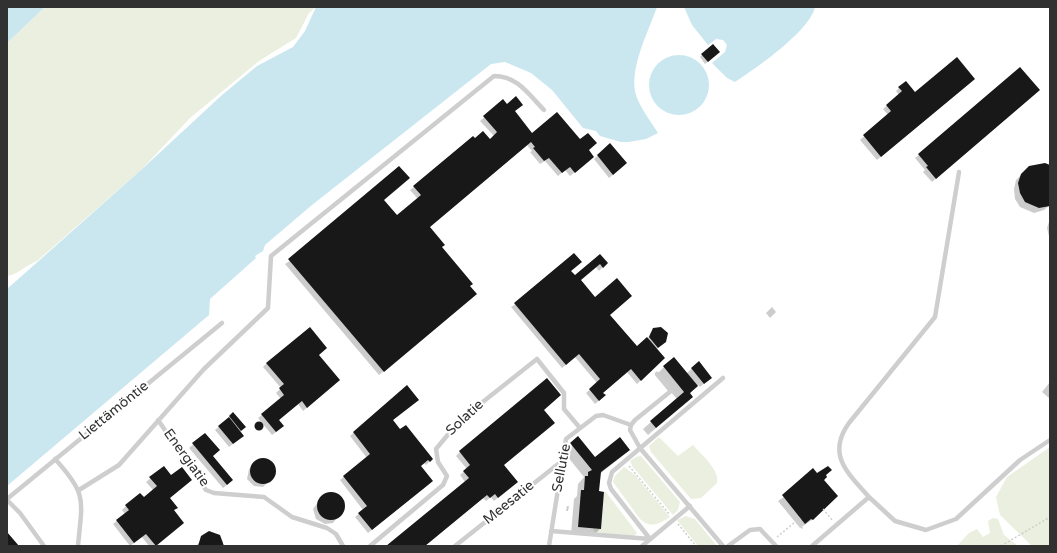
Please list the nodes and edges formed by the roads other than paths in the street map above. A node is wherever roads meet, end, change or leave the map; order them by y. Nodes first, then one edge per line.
1 (544, 110) dead end
2 (959, 172) dead end
3 (222, 323) dead end
4 (657, 374) dead end
5 (723, 378) dead end
6 (158, 420) junction
7 (631, 425) junction
8 (580, 428) junction
9 (1050, 440) edge
10 (640, 448) junction
11 (55, 459) junction
12 (562, 461) junction
13 (79, 490) junction
14 (869, 498) junction
15 (7, 499) edge
16 (690, 506) junction
17 (551, 531) junction
18 (650, 539) junction
19 (44, 546) edge
20 (78, 546) edge
21 (343, 546) edge
22 (370, 546) edge
23 (455, 546) edge
24 (549, 546) edge
25 (642, 546) edge
26 (723, 546) edge
27 (728, 546) edge
28 (776, 546) edge
29 (812, 546) edge

1 - 6 lane
2 - 14 lane
3 - 11 lane, Liettämöntie
4 - 7 lane
5 - 10 lane
6 - 13 lane
6 - 21 lane, Energiatie
7 - 8 lane, Sellutie
7 - 10 lane
8 - 12 lane, Sellutie
8 - 22 lane, Solatie
9 - 14 lane
10 - 16 lane
10 - 18 lane
11 - 13 lane
11 - 15 lane, Liettämöntie
12 - 17 lane, Sellutie
12 - 23 lane, Meesatie
13 - 20 lane
14 - 29 lane
15 - 19 lane
16 - 18 lane
16 - 26 lane
17 - 18 lane
17 - 24 lane, Sellutie
18 - 25 lane
27 - 28 lane

